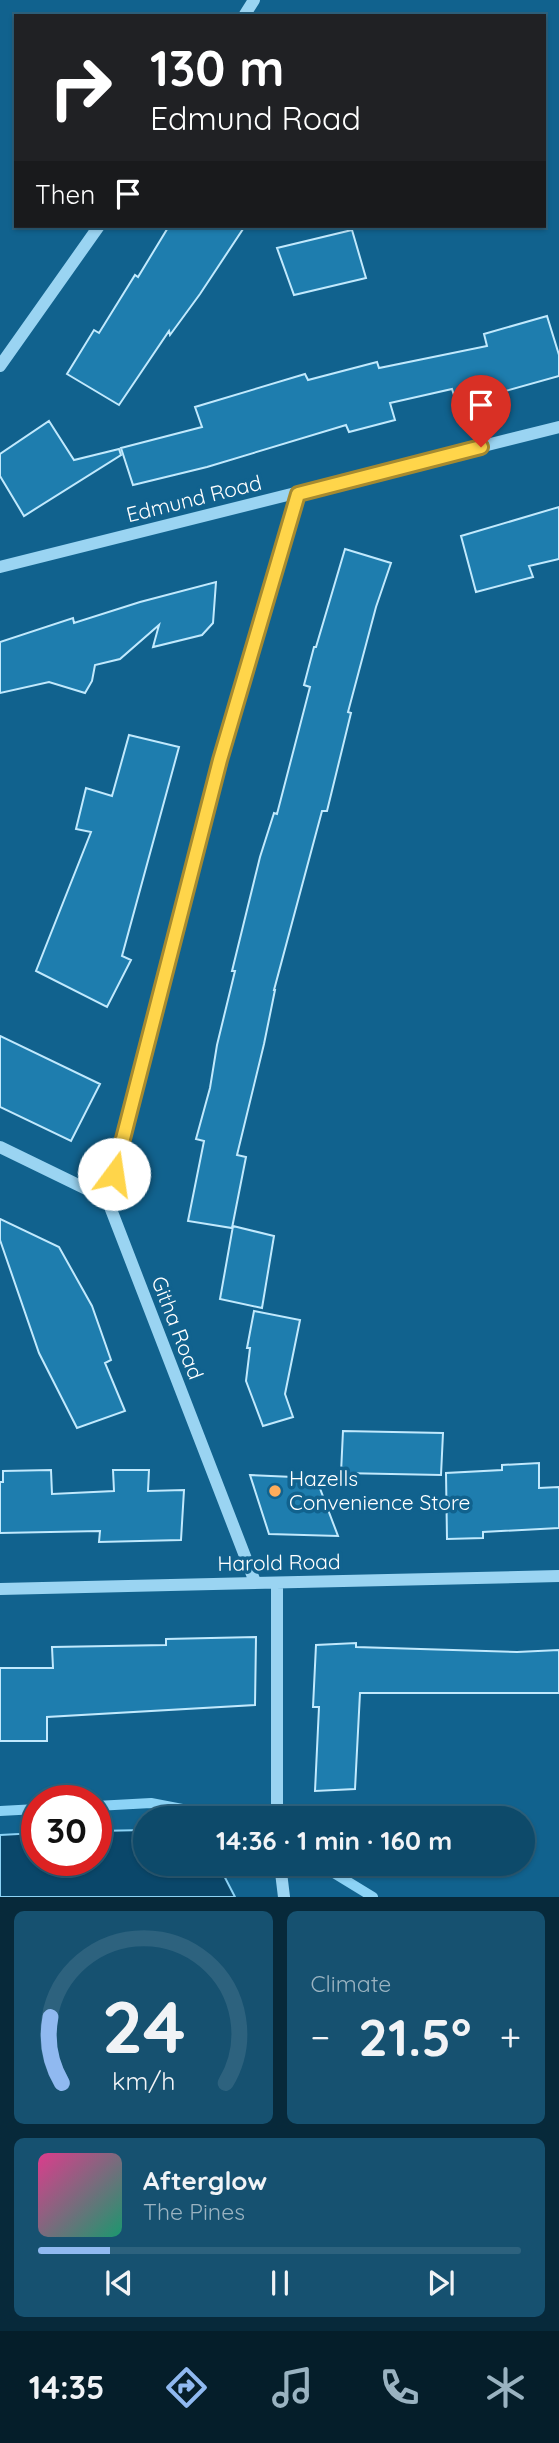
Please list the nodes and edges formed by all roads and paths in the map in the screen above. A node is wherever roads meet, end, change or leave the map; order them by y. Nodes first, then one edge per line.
1 (98, 228) edge
2 (0, 366) edge
3 (559, 427) edge
4 (298, 494) junction
5 (0, 567) edge
6 (0, 1147) edge
7 (107, 1199) junction
8 (559, 1576) edge
9 (255, 1583) junction
10 (276, 1583) junction
11 (0, 1589) edge
12 (277, 1806) edge
13 (281, 1876) edge
14 (284, 1897) edge

1 - 2 street
3 - 4 street, Edmund Road
4 - 5 street, Edmund Road
4 - 7 street
6 - 7 street
7 - 9 street, Githa Road
8 - 10 street, Harold Road
9 - 10 street, Harold Road
9 - 11 street, Harold Road
10 - 12 street
13 - 14 street

